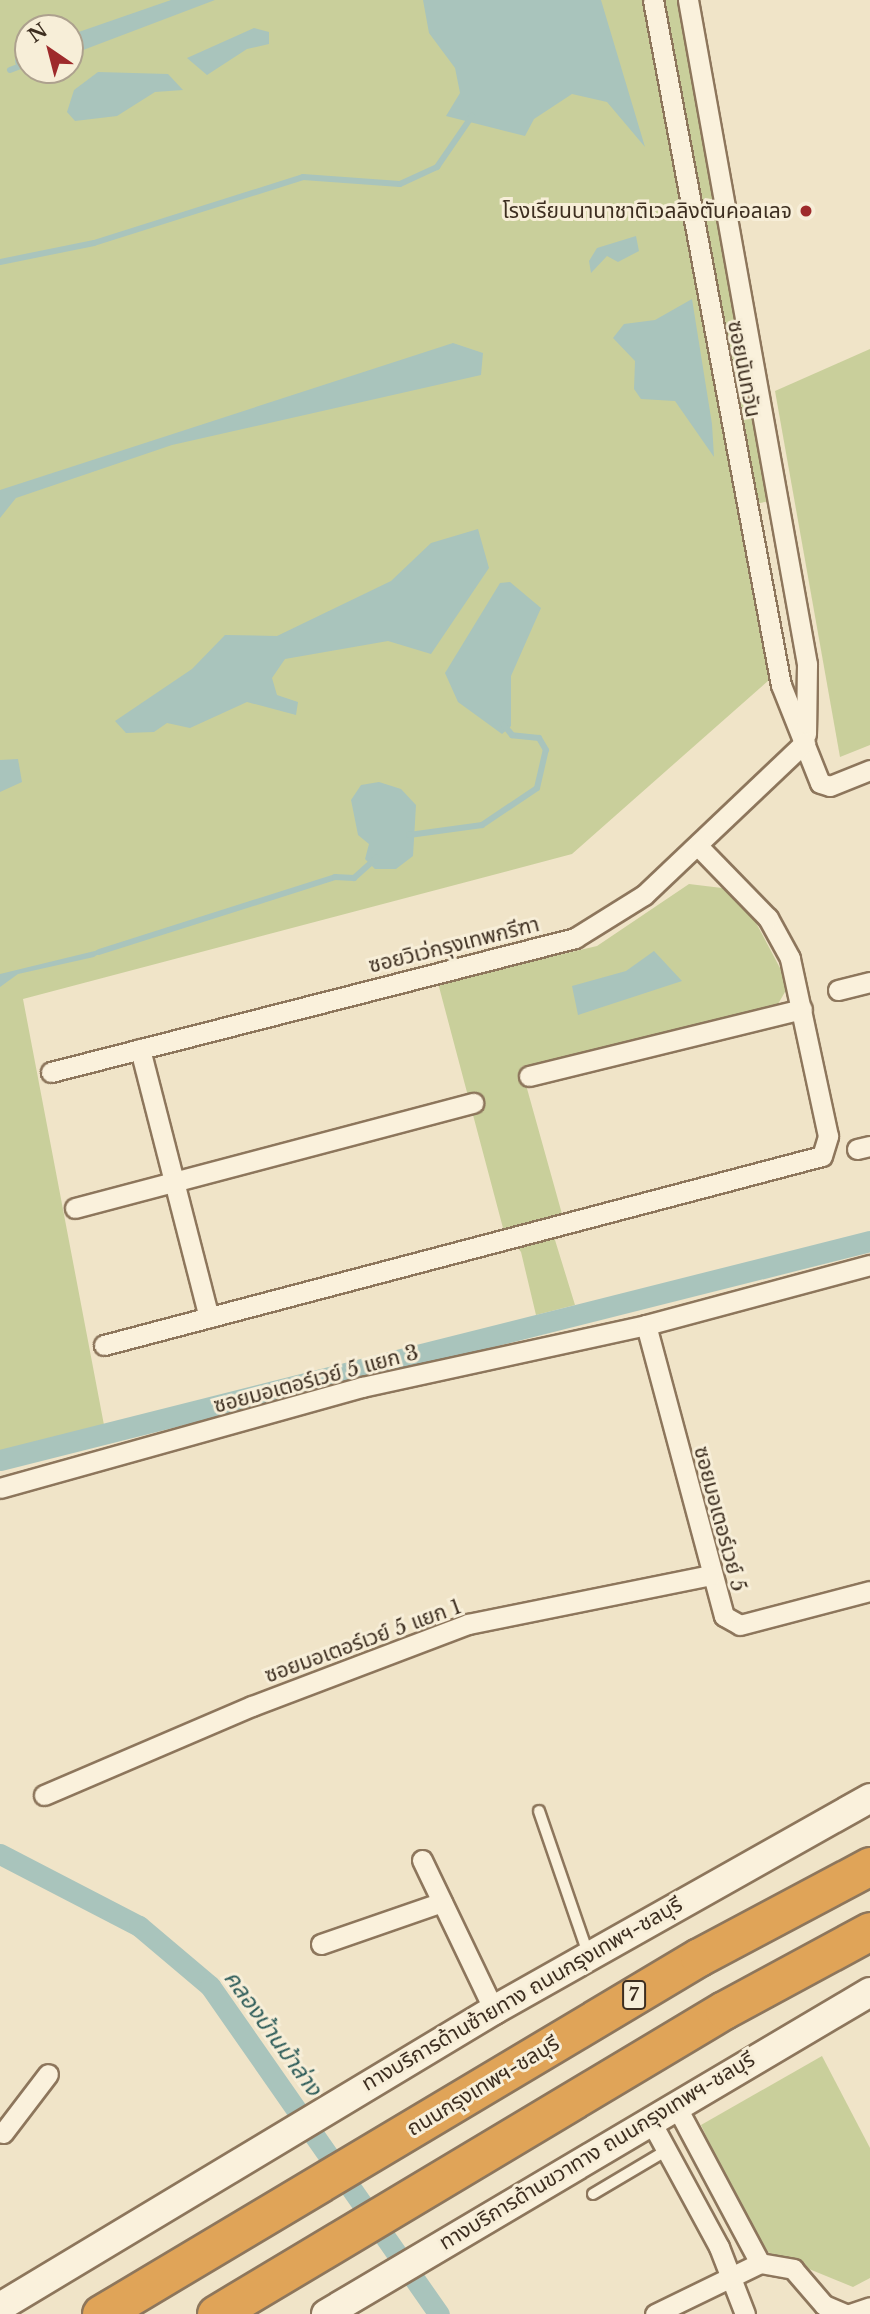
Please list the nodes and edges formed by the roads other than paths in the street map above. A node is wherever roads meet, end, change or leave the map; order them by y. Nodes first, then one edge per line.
1 (653, 0) edge
2 (688, 0) edge
3 (788, 559) junction
4 (757, 564) junction
5 (805, 742) junction
6 (870, 771) edge
7 (698, 846) junction
8 (870, 982) edge
9 (838, 990) dead end
10 (802, 1009) junction
11 (140, 1049) junction
12 (51, 1072) dead end
13 (529, 1076) dead end
14 (473, 1103) dead end
15 (174, 1181) junction
16 (75, 1208) dead end
17 (870, 1265) edge
18 (209, 1317) junction
19 (646, 1325) junction
20 (104, 1345) dead end
21 (0, 1488) edge
22 (712, 1575) junction
23 (870, 1591) edge
24 (44, 1796) dead end
25 (870, 1798) edge
26 (540, 1811) dead end
27 (422, 1860) dead end
28 (870, 1866) edge
29 (442, 1902) junction
30 (870, 1931) edge
31 (321, 1944) dead end
32 (589, 1955) junction
33 (870, 1992) edge
34 (494, 2010) junction
35 (48, 2074) dead end
36 (675, 2104) junction
37 (649, 2118) junction
38 (1, 2134) edge
39 (667, 2150) junction
40 (593, 2194) dead end
41 (760, 2263) junction
42 (730, 2276) junction
43 (0, 2307) edge
44 (870, 2307) edge
45 (101, 2314) edge
46 (216, 2314) edge
47 (326, 2314) edge
48 (655, 2314) edge
49 (745, 2314) edge
50 (848, 2314) edge

1 - 4 street, ซอยนันทวัน
2 - 3 street, ซอยนันทวัน
3 - 4 street
3 - 5 street, ซอยนันทวัน
4 - 5 street, ซอยนันทวัน
5 - 6 street, ซอยนันทวัน
5 - 7 street, ซอยวิเว่กรุงเทพกรีฑา
7 - 10 street
7 - 11 street, ซอยวิเว่กรุงเทพกรีฑา
8 - 9 street
10 - 13 street
10 - 18 street
11 - 12 street, ซอยวิเว่กรุงเทพกรีฑา
11 - 15 street
14 - 15 street
15 - 16 street
15 - 18 street
17 - 19 street, ซอยมอเตอร์เวย์ 5 แยก 3
18 - 20 street
19 - 21 street, ซอยมอเตอร์เวย์ 5 แยก 3
19 - 22 street, ซอยมอเตอร์เวย์ 5
22 - 23 street, ซอยมอเตอร์เวย์ 5
22 - 24 street, ซอยมอเตอร์เวย์ 5 แยก 1
25 - 32 main road, ทางบริการด้านซ้ายทาง ถนนกรุงเทพฯ-ชลบุรี
26 - 32 lane
27 - 29 street
28 - 45 highway, ถนนกรุงเทพฯ-ชลบุรี / 7
29 - 31 street
29 - 34 street
30 - 46 highway
32 - 34 main road, ทางบริการด้านซ้ายทาง ถนนกรุงเทพฯ-ชลบุรี
33 - 36 main road, ทางบริการด้านขวาทาง ถนนกรุงเทพฯ-ชลบุรี
34 - 43 main road, ทางบริการด้านซ้ายทาง ถนนกรุงเทพฯ-ชลบุรี
35 - 38 street
36 - 37 main road, ทางบริการด้านขวาทาง ถนนกรุงเทพฯ-ชลบุรี
36 - 41 street
37 - 39 street
37 - 47 main road, ทางบริการด้านขวาทาง ถนนกรุงเทพฯ-ชลบุรี
39 - 40 lane
39 - 42 street
41 - 42 street
41 - 50 street
42 - 48 street
42 - 49 street
44 - 50 street

